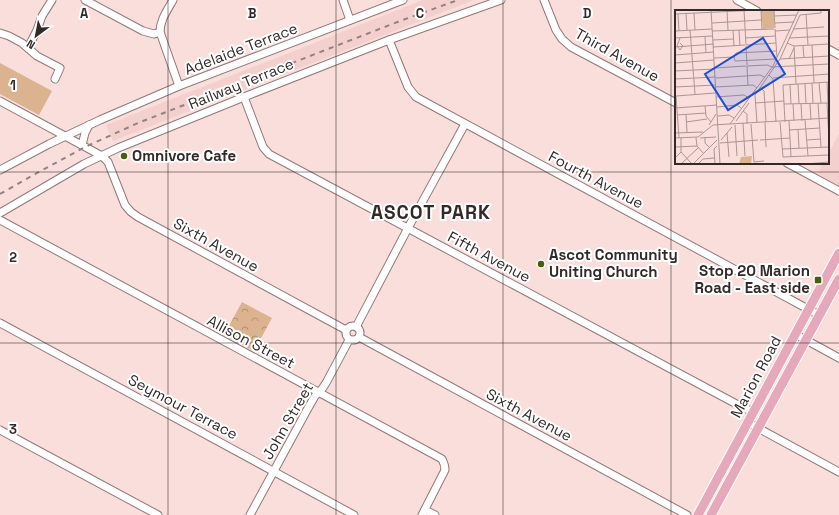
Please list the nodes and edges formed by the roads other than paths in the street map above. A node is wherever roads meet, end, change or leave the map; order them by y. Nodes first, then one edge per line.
1 (52, 0) edge
2 (84, 0) edge
3 (173, 0) edge
4 (343, 0) edge
5 (403, 0) edge
6 (501, 0) edge
7 (544, 0) edge
8 (737, 0) edge
9 (756, 10) edge
10 (350, 20) junction
11 (160, 32) junction
12 (0, 33) edge
13 (389, 40) junction
14 (28, 48) junction
15 (829, 50) edge
16 (839, 55) edge
17 (55, 79) dead end
18 (179, 86) junction
19 (244, 97) junction
20 (0, 101) edge
21 (675, 102) edge
22 (465, 124) junction
23 (89, 125) junction
24 (65, 136) junction
25 (82, 145) junction
26 (102, 156) junction
27 (789, 164) edge
28 (0, 170) edge
29 (839, 191) edge
30 (0, 213) edge
31 (0, 220) edge
32 (408, 228) junction
33 (839, 253) edge
34 (839, 279) edge
35 (808, 310) junction
36 (819, 315) junction
37 (0, 323) edge
38 (356, 327) junction
39 (346, 330) junction
40 (795, 334) junction
41 (359, 337) junction
42 (349, 340) junction
43 (805, 340) junction
44 (839, 358) edge
45 (318, 392) junction
46 (753, 412) junction
47 (747, 422) junction
48 (758, 428) junction
49 (0, 430) edge
50 (274, 471) junction
51 (839, 472) edge
52 (424, 512) edge
53 (712, 514) edge
54 (158, 515) edge
55 (250, 515) edge
56 (354, 515) edge
57 (435, 515) edge
58 (687, 515) edge
59 (698, 515) edge

1 - 14 street
2 - 11 street
3 - 11 street
4 - 10 street
5 - 10 street, Adelaide Terrace
6 - 13 street, Railway Terrace
7 - 21 street, Third Avenue
8 - 9 street
10 - 18 street, Adelaide Terrace
11 - 18 street
12 - 14 street
13 - 19 street, Railway Terrace
13 - 22 street, Fourth Avenue
14 - 17 street
15 - 16 street
18 - 23 street, Adelaide Terrace
19 - 26 street, Railway Terrace
19 - 32 street, Fifth Avenue
20 - 24 street
22 - 32 street
22 - 35 street, Fourth Avenue
23 - 24 street, Adelaide Terrace
23 - 25 street
24 - 25 street
24 - 28 street, Adelaide Terrace
25 - 26 street
26 - 30 street, Railway Terrace
26 - 39 street, Sixth Avenue
27 - 29 street
31 - 45 street, Allison Street
32 - 38 street
32 - 46 street, Fifth Avenue
33 - 35 main road, Marion Road
34 - 36 main road, Marion Road
35 - 36 street, Fourth Avenue
35 - 40 main road, Marion Road
36 - 43 main road, Marion Road
37 - 50 street, Seymour Terrace
38 - 39 street
38 - 41 street
39 - 42 street
40 - 43 street
40 - 46 main road, Marion Road
41 - 42 street
41 - 58 street, Sixth Avenue
42 - 45 street, John Street
43 - 44 street
43 - 48 main road, Marion Road
45 - 50 street, John Street
45 - 52 street, Allison Street
46 - 47 main road, Marion Road
47 - 48 street
47 - 59 main road, Marion Road
48 - 51 street
48 - 53 main road, Marion Road
49 - 54 street
50 - 55 street, John Street
50 - 56 street, Seymour Terrace
52 - 57 street

